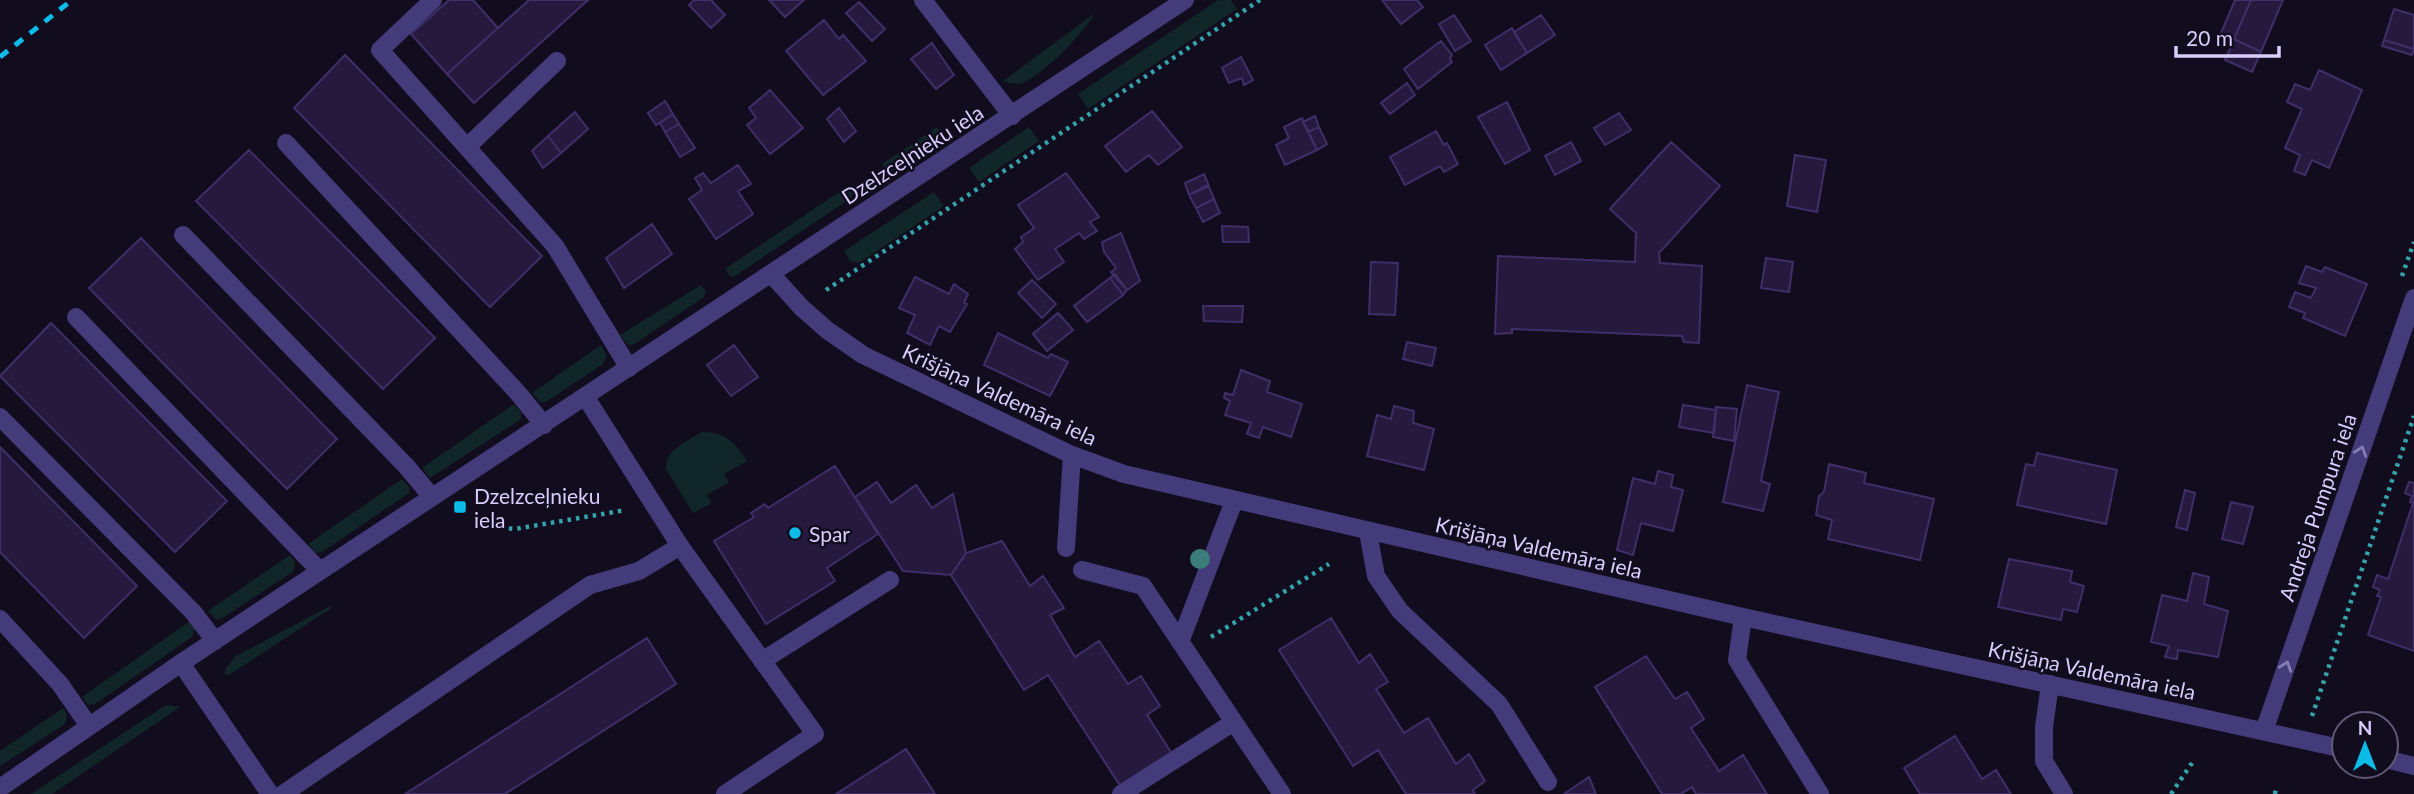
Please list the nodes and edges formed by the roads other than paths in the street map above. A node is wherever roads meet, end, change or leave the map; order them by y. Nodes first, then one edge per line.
1 (433, 0) edge
2 (923, 0) edge
3 (1185, 0) edge
4 (557, 61) dead end
5 (1012, 116) junction
6 (286, 143) dead end
7 (467, 147) junction
8 (183, 235) dead end
9 (771, 274) junction
10 (2414, 298) edge
11 (76, 317) dead end
12 (629, 368) junction
13 (585, 396) junction
14 (0, 417) edge
15 (544, 425) junction
16 (1072, 455) junction
17 (432, 497) junction
18 (1234, 501) junction
19 (1368, 532) junction
20 (680, 546) junction
21 (1066, 548) dead end
22 (1082, 570) dead end
23 (320, 571) junction
24 (890, 580) dead end
25 (1743, 617) junction
26 (0, 619) edge
27 (215, 640) junction
28 (1180, 642) junction
29 (762, 661) junction
30 (181, 663) junction
31 (2050, 684) junction
32 (1234, 722) junction
33 (89, 726) junction
34 (2264, 731) junction
35 (2330, 746) edge
36 (1548, 782) dead end
37 (0, 788) edge
38 (270, 794) edge
39 (282, 794) edge
40 (725, 794) edge
41 (1121, 794) edge
42 (1282, 794) edge
43 (1821, 794) edge
44 (2064, 794) edge

1 - 7 street
2 - 5 street
3 - 5 street, Dzelzceļnieku iela
4 - 7 street
5 - 9 street, Dzelzceļnieku iela
6 - 15 street
7 - 12 street
8 - 17 street
9 - 12 street, Dzelzceļnieku iela
9 - 16 street, Krišjāņa Valdemāra iela
34 -> 10 street, Andreja Pumpura iela
11 - 23 street
12 - 13 street, Dzelzceļnieku iela
13 - 15 street, Dzelzceļnieku iela
13 - 20 street
14 - 27 street
15 - 17 street, Dzelzceļnieku iela
16 - 18 street, Krišjāņa Valdemāra iela
16 - 21 street
17 - 23 street, Dzelzceļnieku iela
18 - 19 street, Krišjāņa Valdemāra iela
18 - 28 street
19 - 25 street, Krišjāņa Valdemāra iela
19 - 36 street
20 - 29 street
20 - 39 street
22 - 28 street
23 - 27 street, Dzelzceļnieku iela
24 - 29 street
25 - 31 street, Krišjāņa Valdemāra iela
25 - 43 street
26 - 33 street
27 - 30 street, Dzelzceļnieku iela
28 - 32 street
29 - 40 street
30 - 33 street, Dzelzceļnieku iela
30 - 38 street
31 - 34 street, Krišjāņa Valdemāra iela
31 - 44 street
32 - 41 street
32 - 42 street
33 - 37 street, Dzelzceļnieku iela
34 - 35 street, Krišjāņa Valdemāra iela

